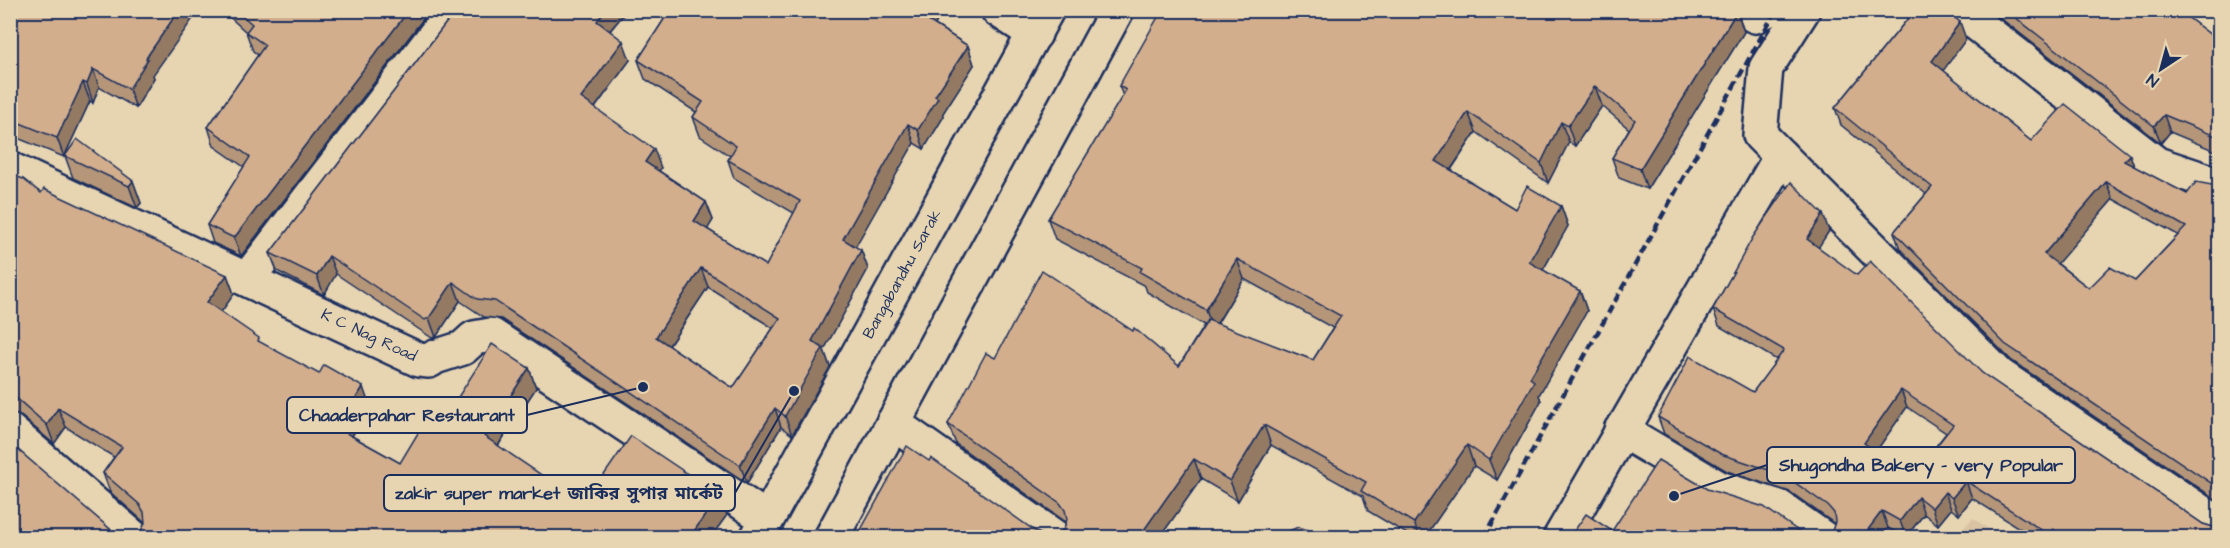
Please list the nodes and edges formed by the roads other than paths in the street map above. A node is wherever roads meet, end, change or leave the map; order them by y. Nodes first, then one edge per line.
1 (454, 10) edge
2 (998, 10) edge
3 (1117, 10) edge
4 (1745, 10) edge
5 (1767, 10) edge
6 (1803, 10) edge
7 (1959, 10) edge
8 (1041, 22) edge
9 (1781, 156) junction
10 (10, 169) edge
11 (2220, 185) edge
12 (248, 278) junction
13 (893, 423) junction
14 (1621, 430) junction
15 (10, 431) edge
16 (2220, 525) edge
17 (762, 528) edge
18 (134, 537) edge
19 (831, 537) edge
20 (1056, 537) edge
21 (1560, 537) edge
22 (1823, 537) edge

1 - 12 street
2 - 8 street
3 - 13 street
4 - 5 street
6 - 9 street
7 - 11 street
8 - 17 street, Bangabandhu Sarak
9 - 14 street
9 - 16 street
10 - 12 street, K C Nag Road
12 - 17 street, K C Nag Road
13 - 19 street
13 - 20 street
14 - 21 street
14 - 22 street
15 - 18 street

